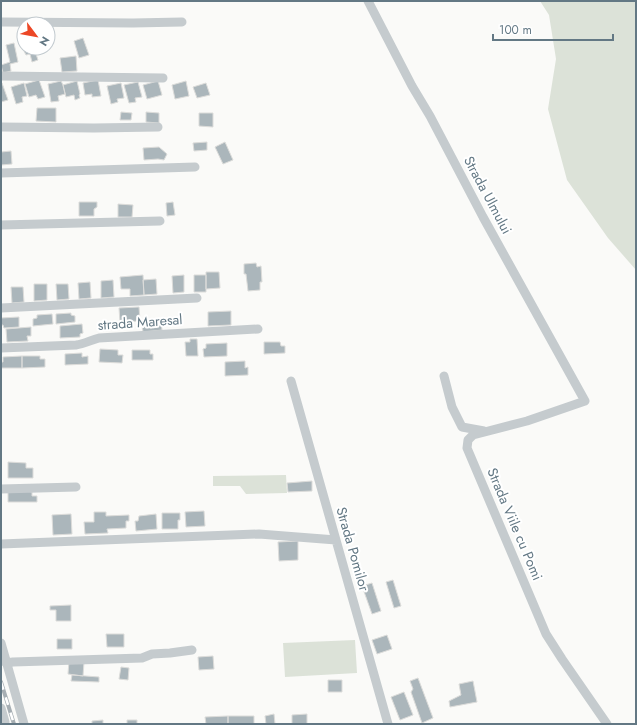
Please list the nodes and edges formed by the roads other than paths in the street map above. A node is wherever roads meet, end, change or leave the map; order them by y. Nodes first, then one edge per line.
1 (368, 1) edge
2 (1, 22) edge
3 (182, 22) dead end
4 (1, 76) edge
5 (163, 78) dead end
6 (1, 127) edge
7 (158, 127) dead end
8 (196, 167) dead end
9 (1, 173) edge
10 (160, 221) dead end
11 (1, 225) edge
12 (197, 298) dead end
13 (1, 308) edge
14 (258, 329) dead end
15 (1, 348) edge
16 (444, 376) dead end
17 (292, 381) dead end
18 (462, 427) junction
19 (487, 431) junction
20 (467, 446) junction
21 (76, 487) dead end
22 (1, 489) edge
23 (336, 540) junction
24 (1, 544) edge
25 (1, 643) edge
26 (192, 650) dead end
27 (6, 663) junction
28 (1, 708) edge
29 (5, 722) dead end
30 (24, 724) edge
31 (388, 724) edge
32 (607, 724) edge

1 - 19 street, Strada Ulmului
2 - 3 street
4 - 5 street
6 - 7 street
8 - 9 street
10 - 11 street
12 - 13 street
14 - 15 street, strada Maresal
16 - 18 street, Strada Viile cu Pomi
17 - 23 street, Strada Pomilor
18 - 19 street
18 - 20 street, Strada Viile cu Pomi
19 - 20 street
20 - 32 street, Strada Viile cu Pomi
21 - 22 street
23 - 24 street
23 - 31 street, Strada Pomilor
25 - 27 street
26 - 27 street
27 - 30 street
28 - 29 street

